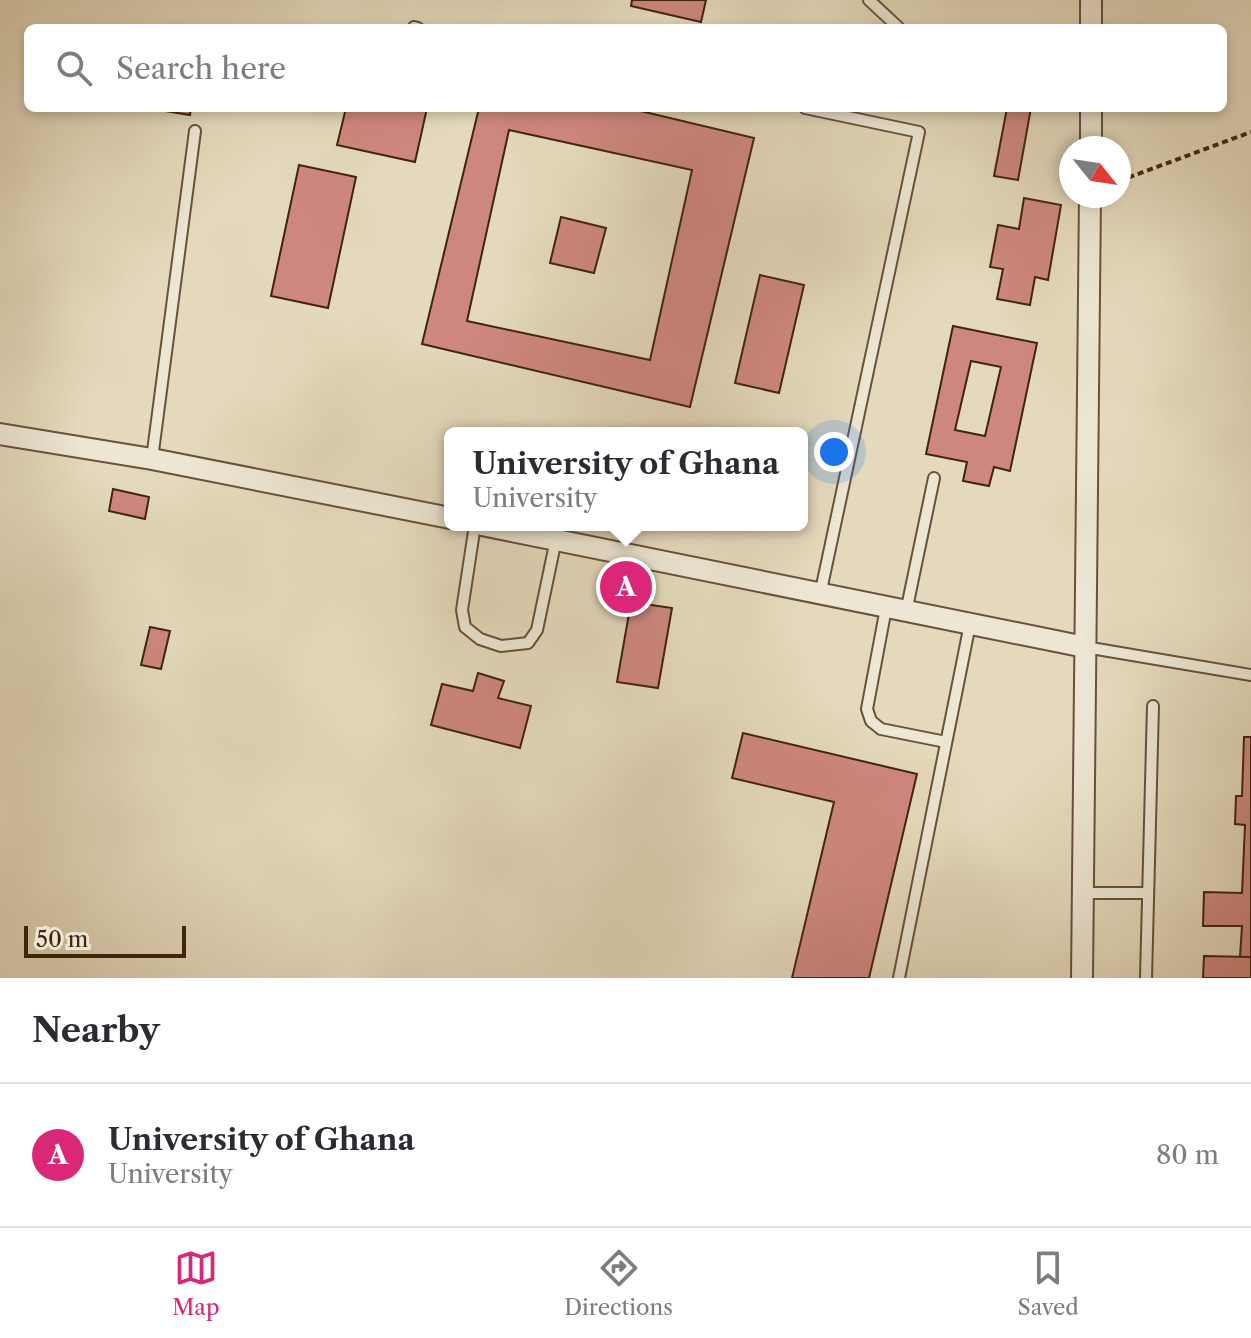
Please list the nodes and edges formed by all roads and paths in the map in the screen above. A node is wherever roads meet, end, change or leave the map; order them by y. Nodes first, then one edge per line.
1 (869, 0) edge
2 (1091, 0) edge
3 (895, 24) edge
4 (1091, 24) edge
5 (824, 112) edge
6 (1091, 112) edge
7 (195, 131) dead end
8 (1251, 132) edge
9 (1091, 136) edge
10 (1131, 177) edge
11 (1090, 208) edge
12 (0, 434) edge
13 (152, 459) junction
14 (934, 478) dead end
15 (444, 517) edge
16 (474, 531) edge
17 (558, 533) edge
18 (820, 595) junction
19 (886, 608) junction
20 (906, 612) junction
21 (970, 624) junction
22 (1085, 647) junction
23 (1251, 675) edge
24 (1153, 706) dead end
25 (946, 742) junction
26 (1083, 893) junction
27 (1148, 893) junction
28 (899, 978) edge
29 (1082, 978) edge
30 (1146, 978) edge

1 - 3 lane
2 - 4 street
5 - 18 lane
6 - 9 street
7 - 13 lane
8 - 10 path
11 - 22 street
12 - 13 street
13 - 15 street
14 - 20 lane
16 - 17 lane
17 - 18 street
18 - 19 street
19 - 20 street
19 - 25 lane
20 - 21 street
21 - 22 street
21 - 25 lane
22 - 23 lane
22 - 26 street
24 - 27 lane
25 - 28 lane
26 - 27 lane
26 - 29 street
27 - 30 lane

